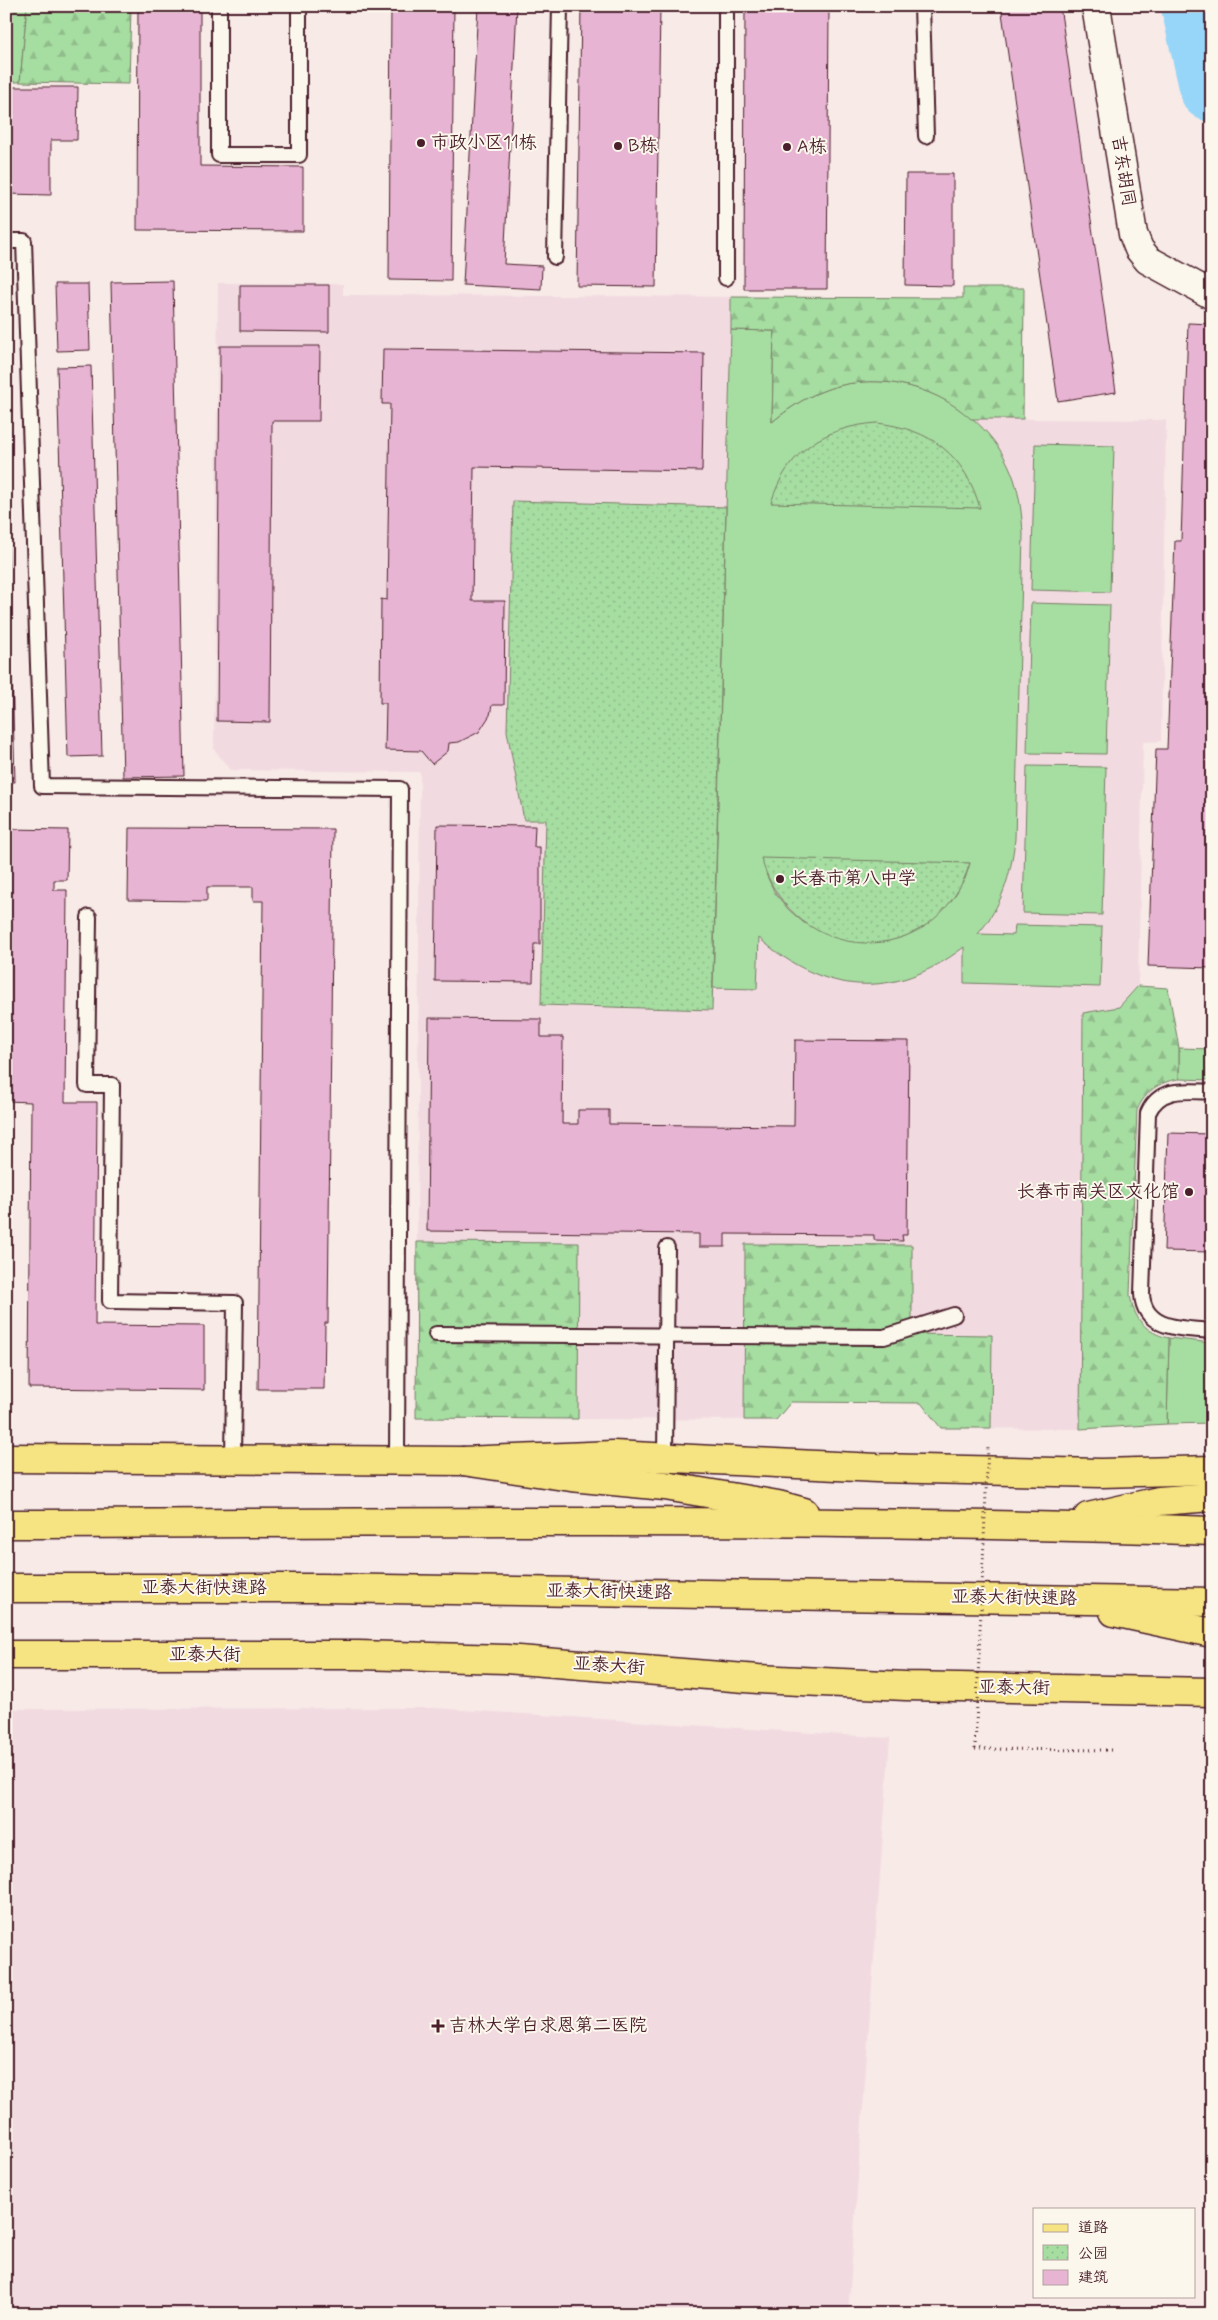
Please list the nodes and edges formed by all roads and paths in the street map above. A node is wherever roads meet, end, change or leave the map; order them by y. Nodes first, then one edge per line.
1 (219, 6) edge
2 (299, 6) edge
3 (560, 6) edge
4 (726, 6) edge
5 (922, 6) edge
6 (1096, 6) edge
7 (926, 136) dead end
8 (6, 241) edge
9 (556, 257) dead end
10 (726, 278) dead end
11 (1212, 295) edge
12 (89, 917) dead end
13 (1212, 1092) edge
14 (667, 1248) dead end
15 (954, 1315) dead end
16 (1212, 1331) edge
17 (436, 1334) dead end
18 (666, 1336) junction
19 (988, 1446) dead end
20 (6, 1458) edge
21 (665, 1458) junction
22 (233, 1459) junction
23 (397, 1460) junction
24 (463, 1460) junction
25 (1212, 1470) edge
26 (1212, 1497) edge
27 (844, 1523) junction
28 (6, 1524) edge
29 (1051, 1525) junction
30 (1212, 1531) edge
31 (6, 1588) edge
32 (1052, 1598) junction
33 (1212, 1602) edge
34 (1212, 1632) edge
35 (6, 1655) edge
36 (1212, 1692) edge
37 (1114, 1750) dead end

1 - 2 lane
3 - 9 lane
4 - 10 lane
5 - 7 lane
6 - 11 street, 吉东胡同
8 - 23 lane
12 - 22 lane
13 - 16 lane
14 - 18 lane
15 - 18 lane
17 - 18 lane
18 - 21 lane
19 - 37 path, bridge
20 - 22 main road
21 - 24 main road
21 - 25 main road
22 - 23 main road
23 - 24 main road
24 - 27 main road
26 - 29 main road
27 - 28 main road
27 - 29 main road
29 - 30 main road
31 - 32 main road, 亚泰大街快速路
32 - 33 main road, 亚泰大街快速路
32 - 34 main road
35 - 36 main road, 亚泰大街

